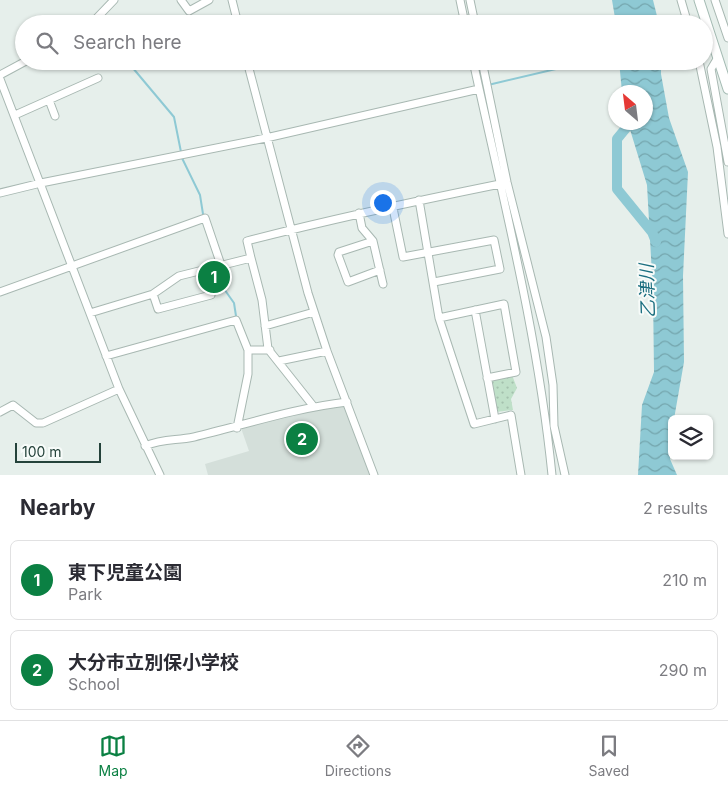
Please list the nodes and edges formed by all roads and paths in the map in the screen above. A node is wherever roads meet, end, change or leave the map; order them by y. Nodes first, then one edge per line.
1 (114, 0) edge
2 (181, 0) edge
3 (209, 0) edge
4 (232, 0) edge
5 (460, 0) edge
6 (469, 0) edge
7 (681, 0) edge
8 (699, 0) edge
9 (715, 0) edge
10 (100, 15) edge
11 (236, 15) edge
12 (463, 15) edge
13 (466, 15) edge
14 (472, 15) edge
15 (685, 15) edge
16 (704, 15) edge
17 (728, 38) edge
18 (713, 46) edge
19 (717, 59) junction
20 (713, 66) edge
21 (15, 67) edge
22 (249, 70) edge
23 (476, 70) edge
24 (484, 70) edge
25 (701, 70) edge
26 (711, 70) edge
27 (0, 75) edge
28 (98, 78) dead end
29 (0, 79) edge
30 (480, 89) junction
31 (728, 89) edge
32 (48, 100) junction
33 (15, 115) junction
34 (55, 116) dead end
35 (266, 138) junction
36 (728, 162) edge
37 (42, 183) junction
38 (500, 184) junction
39 (0, 193) edge
40 (419, 200) junction
41 (393, 208) junction
42 (359, 213) junction
43 (291, 230) junction
44 (728, 234) edge
45 (373, 241) junction
46 (428, 251) junction
47 (251, 258) junction
48 (72, 265) junction
49 (221, 265) junction
50 (204, 270) junction
51 (380, 270) junction
52 (434, 282) junction
53 (383, 284) dead end
54 (0, 292) edge
55 (153, 294) junction
56 (475, 310) junction
57 (314, 312) junction
58 (90, 313) junction
59 (439, 318) junction
60 (265, 326) junction
61 (248, 350) junction
62 (270, 350) junction
63 (327, 351) junction
64 (106, 356) junction
65 (279, 362) junction
66 (487, 378) junction
67 (119, 389) junction
68 (347, 402) junction
69 (314, 407) junction
70 (0, 412) edge
71 (495, 419) junction
72 (237, 428) junction
73 (145, 446) junction
74 (160, 475) edge
75 (374, 475) edge
76 (521, 475) edge
77 (552, 475) edge
78 (565, 475) edge

1 - 10 street
2 - 3 street
4 - 11 street
5 - 12 street
6 - 13 street
6 - 14 street
7 - 15 street
8 - 16 street
9 - 17 street
18 - 19 street
19 - 20 street
19 - 31 street
21 - 27 street
22 - 35 street
23 - 30 street
24 - 78 street
25 - 44 street
26 - 36 street
28 - 32 street
29 - 33 street
30 - 35 street
30 - 38 street
32 - 33 street
32 - 34 street
33 - 37 street
35 - 37 street
35 - 43 street
37 - 39 street
37 - 48 street
38 - 40 street
38 - 77 street
40 - 41 street
40 - 46 street
41 - 42 street
41 - 46 street
42 - 43 street
42 - 45 street
43 - 47 street
43 - 57 street
45 - 51 street
45 - 51 street
46 - 52 street
46 - 52 street
47 - 49 street
47 - 60 street
48 - 49 street
48 - 54 street
48 - 58 street
49 - 50 street
50 - 55 street
50 - 55 street
51 - 53 street
52 - 59 street
55 - 58 street
56 - 59 street
56 - 66 street
56 - 66 street
57 - 60 street
57 - 63 street
58 - 64 street
59 - 71 street
60 - 62 street
61 - 62 street
61 - 64 street
61 - 72 street
62 - 65 street
63 - 65 street
63 - 68 street
64 - 67 street
65 - 69 street
66 - 71 street
67 - 70 street
67 - 73 street
68 - 69 street
68 - 75 street
69 - 72 street
71 - 76 street
72 - 73 street
73 - 74 street

